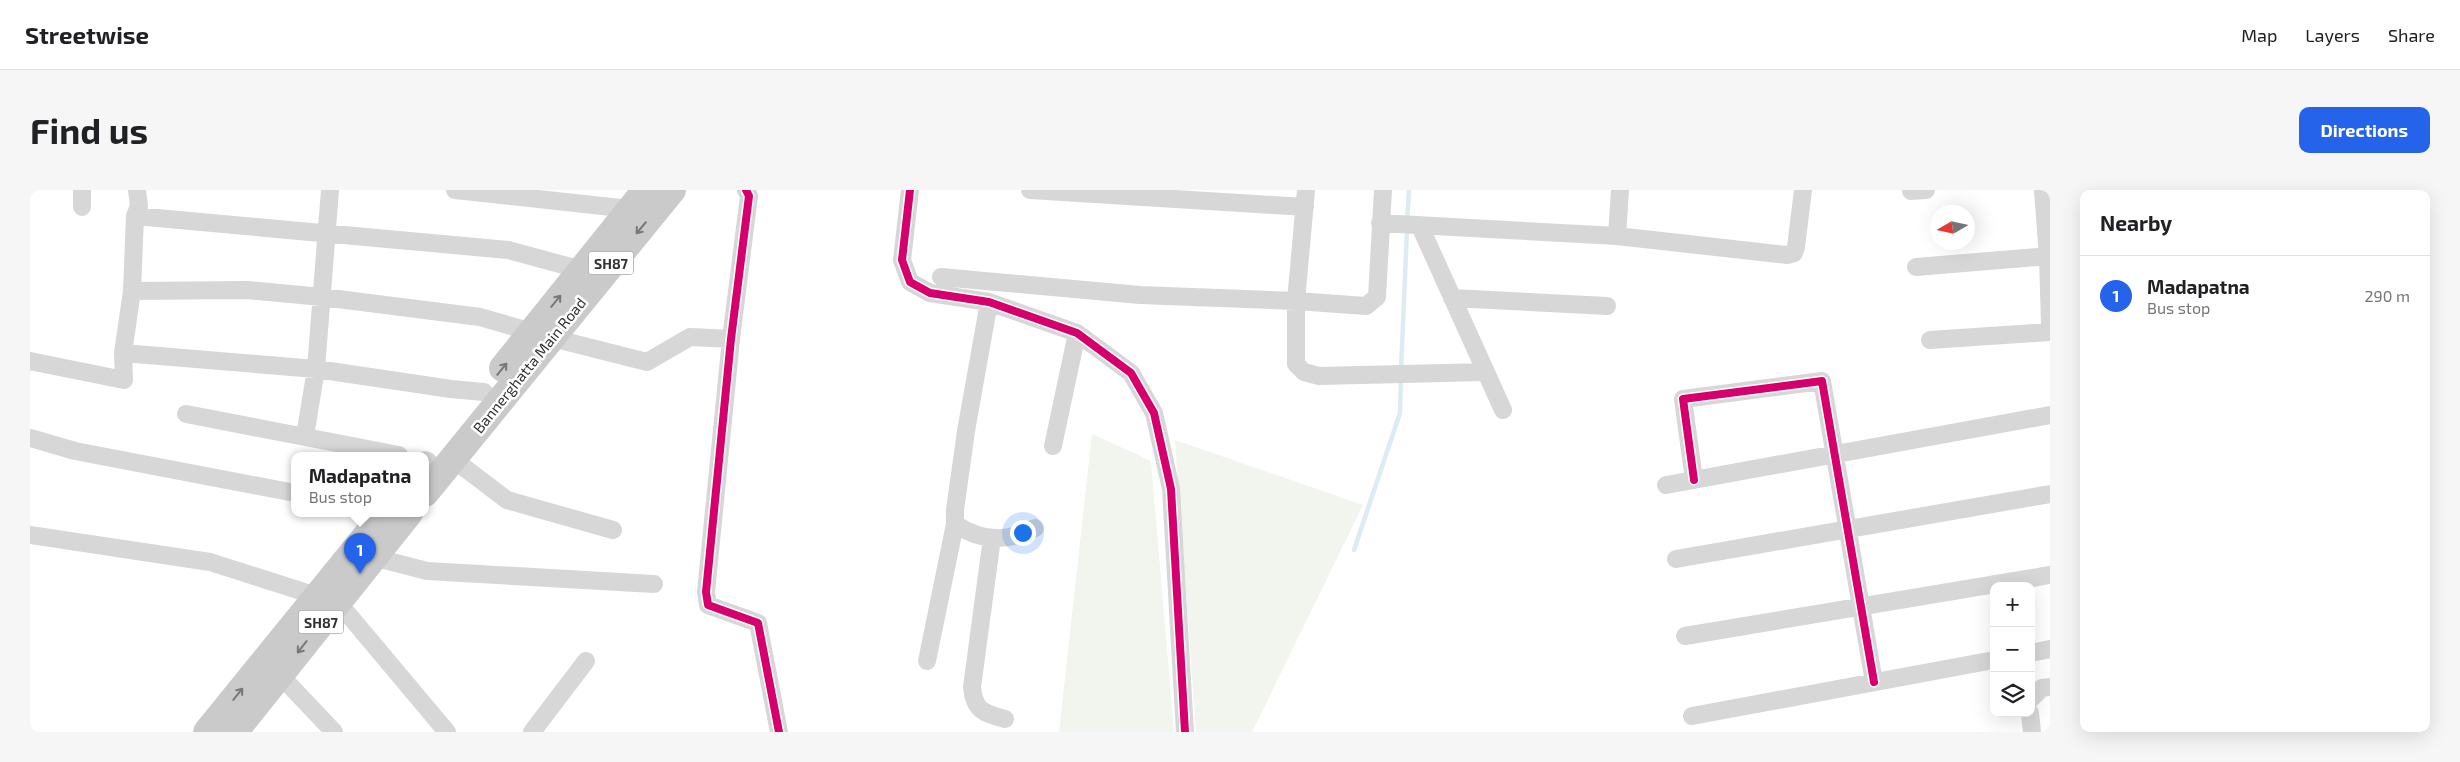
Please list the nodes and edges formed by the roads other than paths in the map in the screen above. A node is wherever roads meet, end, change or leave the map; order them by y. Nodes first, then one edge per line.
1 (137, 190) edge
2 (330, 190) edge
3 (455, 190) edge
4 (672, 190) edge
5 (746, 190) edge
6 (910, 190) edge
7 (1030, 190) edge
8 (1384, 190) edge
9 (1620, 190) edge
10 (1803, 190) edge
11 (2043, 190) edge
12 (1306, 198) edge
13 (638, 199) edge
14 (135, 216) junction
15 (1380, 223) junction
16 (1420, 226) junction
17 (327, 234) junction
18 (1617, 236) junction
19 (2049, 257) edge
20 (1916, 266) dead end
21 (582, 270) junction
22 (941, 276) dead end
23 (132, 291) junction
24 (322, 297) junction
25 (1452, 298) junction
26 (1296, 301) junction
27 (990, 302) junction
28 (1607, 306) dead end
29 (2050, 324) edge
30 (2050, 332) edge
31 (1077, 333) junction
32 (542, 335) junction
33 (731, 339) junction
34 (1930, 340) dead end
35 (123, 353) junction
36 (30, 361) edge
37 (316, 369) junction
38 (1486, 372) junction
39 (484, 392) junction
40 (1503, 410) dead end
41 (186, 414) dead end
42 (2050, 415) edge
43 (305, 436) junction
44 (30, 438) edge
45 (1053, 446) dead end
46 (384, 452) edge
47 (1834, 454) junction
48 (433, 461) edge
49 (429, 477) edge
50 (1694, 480) junction
51 (1666, 485) dead end
52 (291, 492) edge
53 (2050, 494) edge
54 (382, 517) edge
55 (406, 517) edge
56 (955, 524) junction
57 (1035, 528) dead end
58 (613, 530) dead end
59 (1848, 530) junction
60 (30, 535) edge
61 (992, 538) junction
62 (373, 558) junction
63 (1676, 560) dead end
64 (2050, 575) edge
65 (654, 584) dead end
66 (327, 598) junction
67 (1861, 607) junction
68 (1685, 636) dead end
69 (2050, 649) edge
70 (2035, 652) edge
71 (586, 661) dead end
72 (927, 661) dead end
73 (1990, 661) edge
74 (280, 675) junction
75 (1874, 682) junction
76 (2050, 687) edge
77 (2035, 695) edge
78 (1692, 716) dead end
79 (2030, 717) edge
80 (1005, 719) dead end
81 (207, 732) edge
82 (234, 732) edge
83 (334, 732) edge
84 (446, 732) edge
85 (532, 732) edge
86 (779, 732) edge
87 (1185, 732) edge
88 (2032, 732) edge

1 - 14 street
2 - 17 street
3 - 13 street
4 -> 32 main road, Bannerghatta Main Road / SH87
5 - 33 street
6 - 27 street
7 - 12 street
8 - 15 street
9 - 18 street
10 - 18 street
11 - 19 street
12 - 26 street
13 - 21 main road
14 - 17 street
14 - 23 street
15 - 16 street
15 - 26 street
16 - 18 street
16 - 25 street
17 - 21 street
17 - 24 street
19 - 20 street
19 - 29 street
32 -> 21 main road
22 - 26 street
23 - 24 street
23 - 35 street
24 - 32 street
24 - 37 street
25 - 28 street
25 - 38 street
26 - 38 street
27 - 31 street
27 - 56 street
30 - 34 street
31 - 45 street
31 - 87 street
32 - 33 street
39 -> 32 main road
32 - 48 main road, Bannerghatta Main Road / SH87
33 - 86 street
35 - 36 street
35 - 37 street
37 - 39 street
37 - 43 street
38 - 40 street
39 - 48 main road
41 - 43 street
42 - 47 street
43 - 46 street
44 - 52 street
47 - 50 street
47 - 50 street
47 - 59 street
48 - 49 main road, Bannerghatta Main Road / SH87
48 - 58 street
50 - 51 street
53 - 59 street
54 - 66 main road
55 - 62 main road, SH87
56 - 61 street
56 - 72 street
57 - 61 street
59 - 63 street
59 - 67 street
60 - 66 street
61 - 80 street
62 - 65 street
62 - 66 main road, SH87
64 - 67 street
66 -> 74 main road, SH87
81 -> 66 main road
66 - 84 street
67 - 68 street
67 - 75 street
69 - 70 street
71 - 85 street
73 - 75 street
74 - 82 main road, SH87
74 - 83 street
75 - 78 street
76 - 77 street
79 - 88 street

